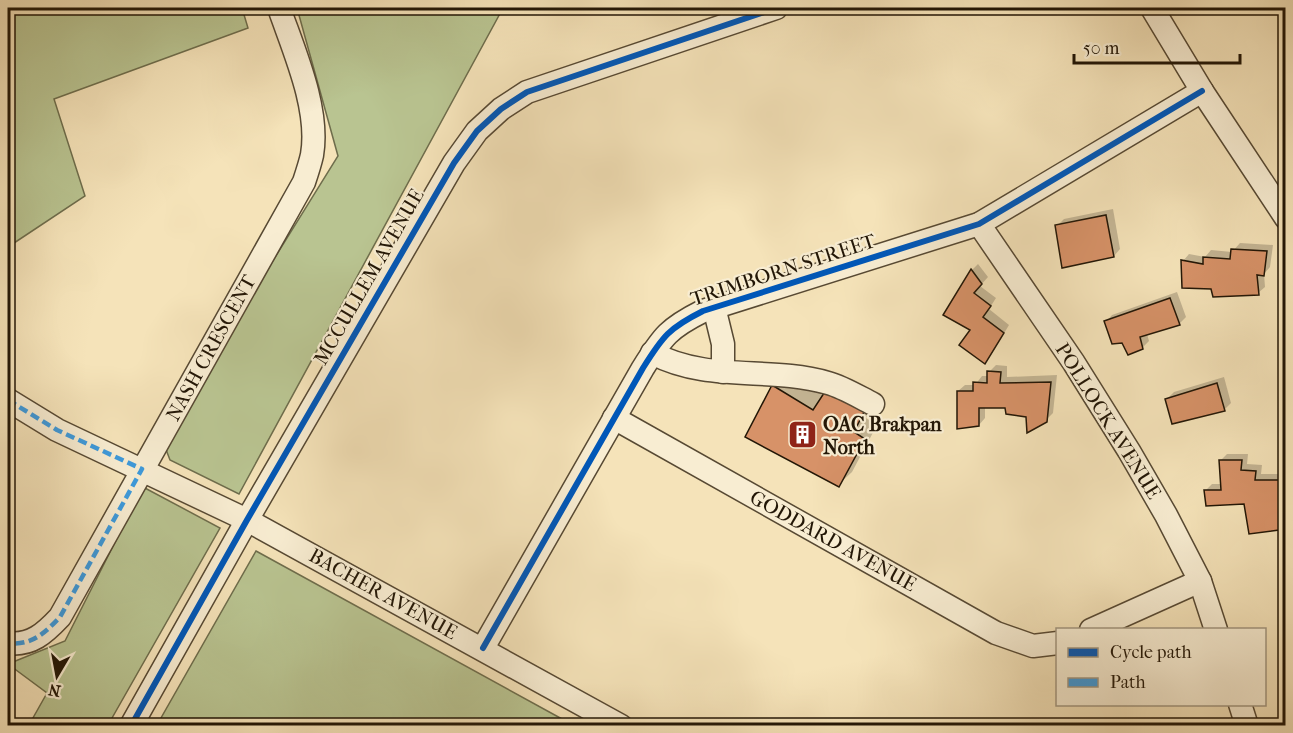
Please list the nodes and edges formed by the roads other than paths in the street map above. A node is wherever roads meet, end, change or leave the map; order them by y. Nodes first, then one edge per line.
1 (279, 8) edge
2 (776, 8) edge
3 (1152, 8) edge
4 (1202, 90) junction
5 (1286, 218) edge
6 (979, 224) junction
7 (714, 307) junction
8 (652, 353) junction
9 (723, 372) junction
10 (8, 400) edge
11 (873, 404) dead end
12 (614, 418) junction
13 (142, 469) junction
14 (247, 520) junction
15 (1200, 581) junction
16 (1095, 628) edge
17 (1215, 628) edge
18 (8, 643) edge
19 (1056, 643) edge
20 (483, 648) junction
21 (1240, 706) edge
22 (131, 726) edge
23 (621, 726) edge
24 (1247, 726) edge

1 - 13 street, NASH CRESCENT
2 - 14 street, MCCULLEM AVENUE
3 - 4 street
4 - 5 street
4 - 6 street, TRIMBORN STREET
6 - 7 street, TRIMBORN STREET
6 - 15 street, POLLOCK AVENUE
7 - 8 street, TRIMBORN STREET
7 - 9 street
8 - 9 street
8 - 12 street, TRIMBORN STREET
9 - 11 street
10 - 13 street, BACHER AVENUE
12 - 19 street, GODDARD AVENUE
12 - 20 street, TRIMBORN STREET
13 - 14 street, BACHER AVENUE
13 - 18 street, NASH CRESCENT
14 - 20 street, BACHER AVENUE
14 - 22 street, MCCULLEM AVENUE
15 - 16 street
15 - 17 street, POLLOCK AVENUE
20 - 23 street, BACHER AVENUE
21 - 24 street

